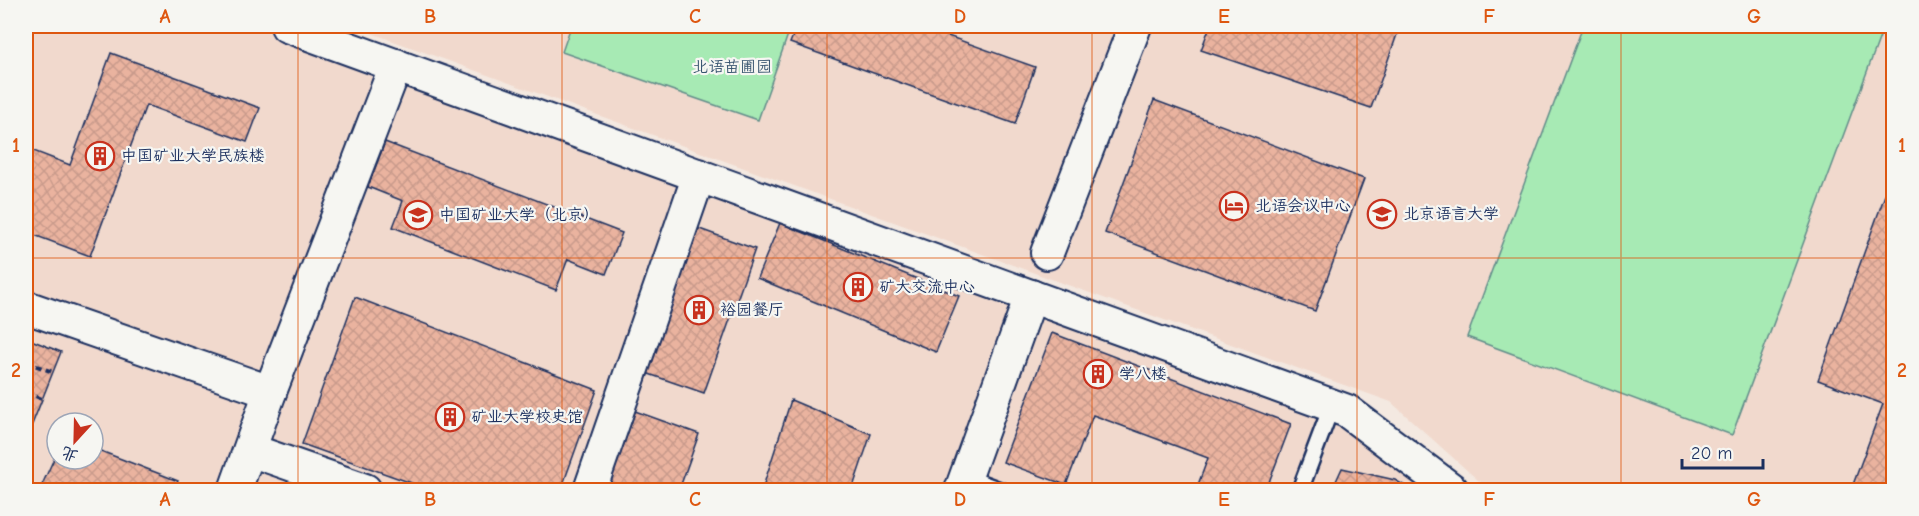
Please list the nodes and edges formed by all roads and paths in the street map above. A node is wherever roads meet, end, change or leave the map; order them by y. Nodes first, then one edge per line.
1 (287, 26) edge
2 (1135, 26) edge
3 (396, 65) junction
4 (699, 175) junction
5 (1047, 253) dead end
6 (1031, 296) junction
7 (26, 307) edge
8 (26, 362) edge
9 (53, 372) dead end
10 (26, 392) edge
11 (270, 392) junction
12 (42, 399) dead end
13 (1332, 405) junction
14 (250, 450) junction
15 (963, 484) edge
16 (235, 490) edge
17 (365, 490) edge
18 (590, 490) edge
19 (1000, 490) edge
20 (1300, 490) edge
21 (1452, 490) edge

1 - 3 street
2 - 5 street
3 - 4 street
3 - 11 street
4 - 6 street
4 - 18 street
6 - 13 street
6 - 15 street
7 - 11 street
8 - 9 path
10 - 12 path
11 - 14 street
13 - 20 lane
13 - 21 street
14 - 16 street
14 - 17 street
15 - 19 lane

